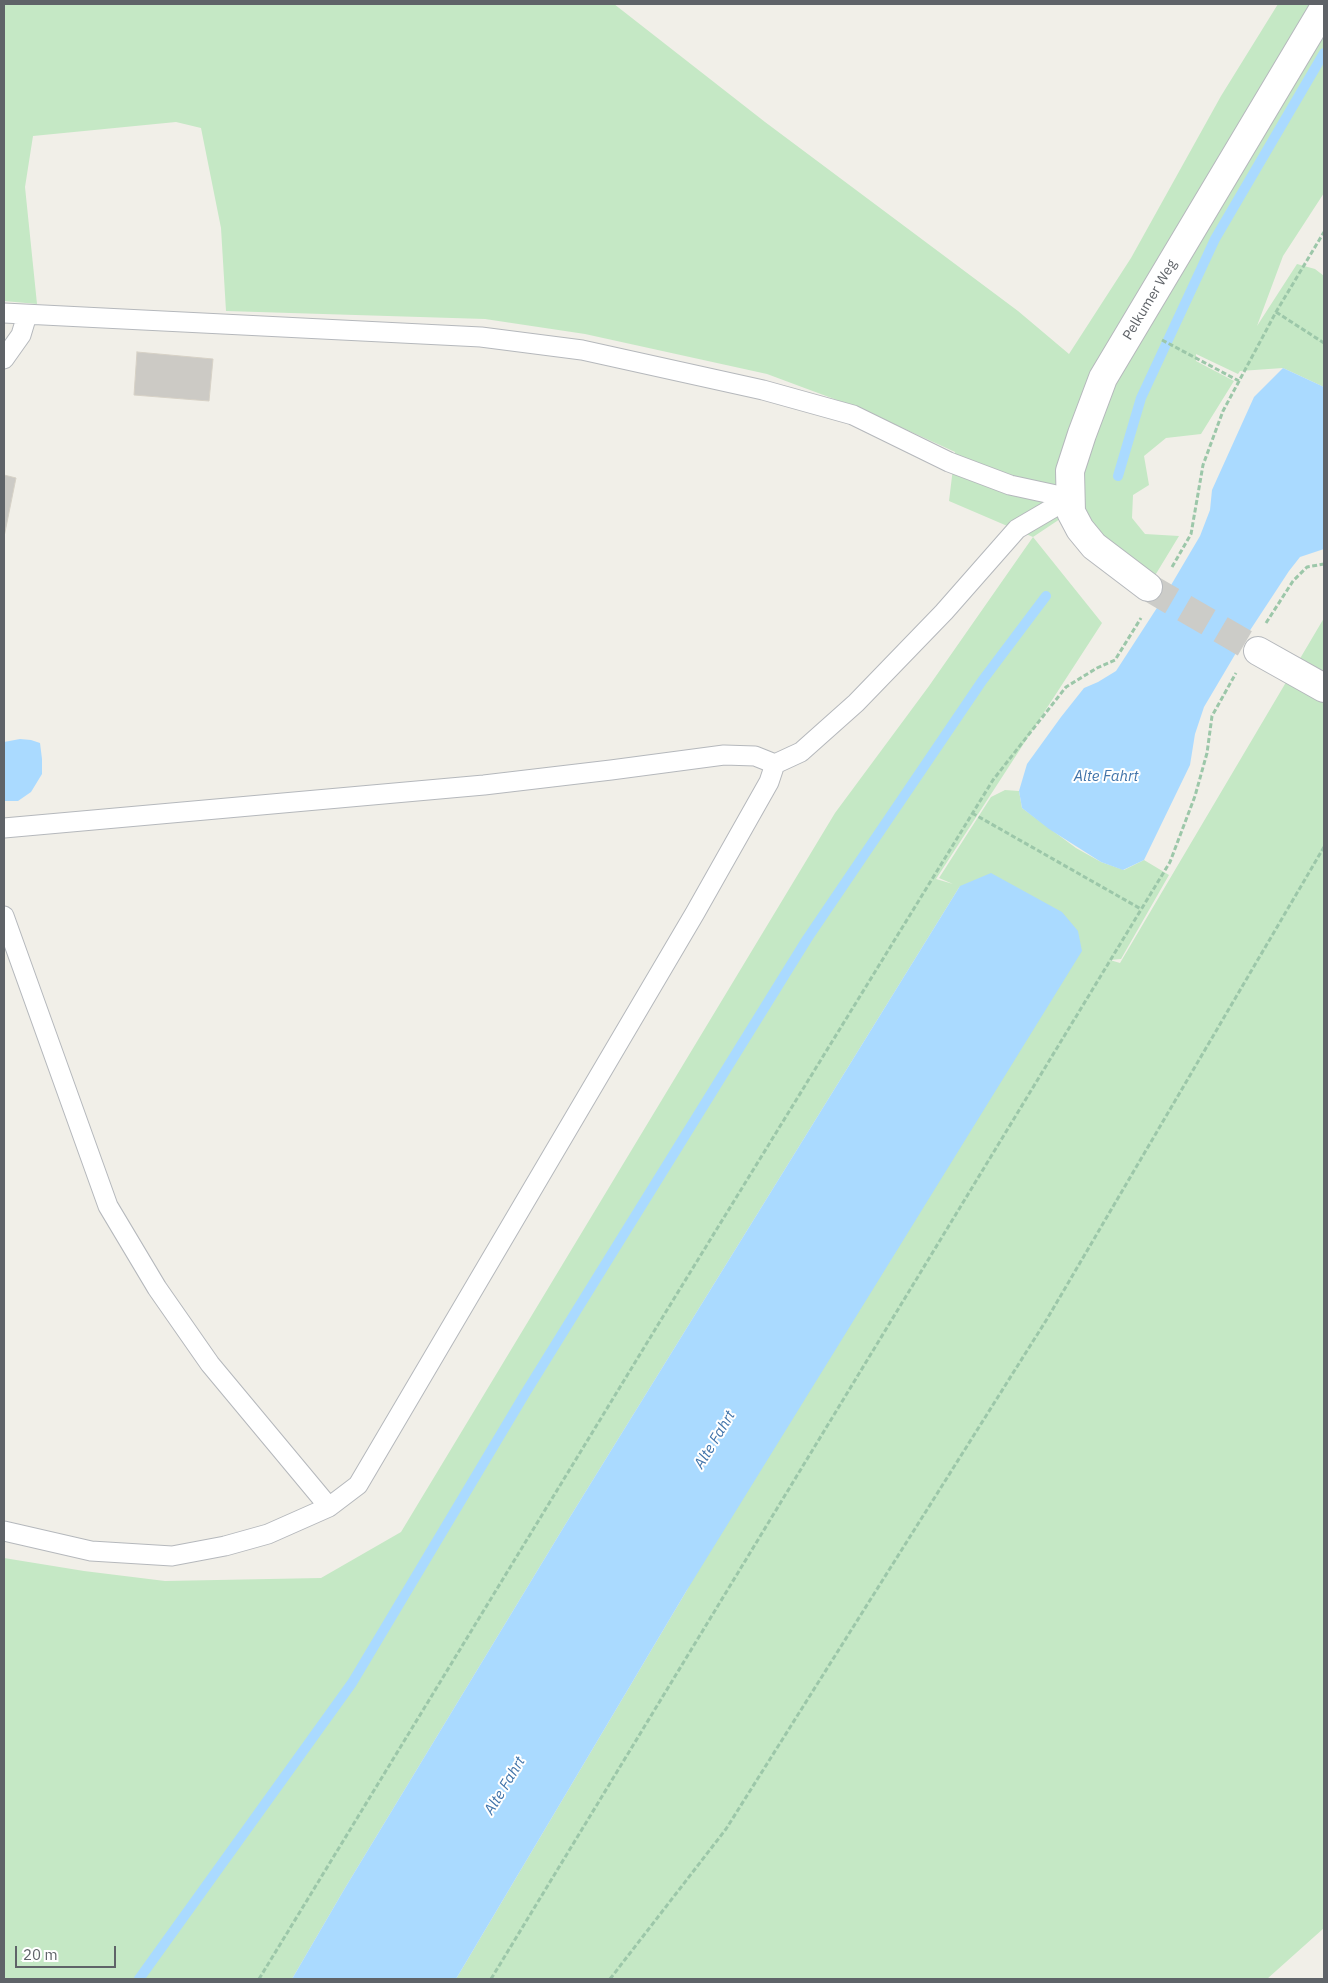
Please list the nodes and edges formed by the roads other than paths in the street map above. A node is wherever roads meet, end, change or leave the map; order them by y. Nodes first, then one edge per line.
1 (1324, 8) edge
2 (4, 313) edge
3 (27, 315) junction
4 (4, 359) edge
5 (1070, 498) junction
6 (1148, 587) tunnel mouth
7 (1260, 640) tunnel mouth
8 (1324, 688) edge
9 (775, 764) junction
10 (4, 828) edge
11 (4, 916) edge
12 (329, 1507) junction
13 (4, 1531) edge

1 - 5 street, Pelkumer Weg
2 - 3 lane
3 - 4 lane
3 - 5 lane
5 - 6 street, Pelkumer Weg
5 - 9 lane
7 - 8 street
9 - 10 lane
9 - 12 lane
11 - 12 lane
12 - 13 lane

